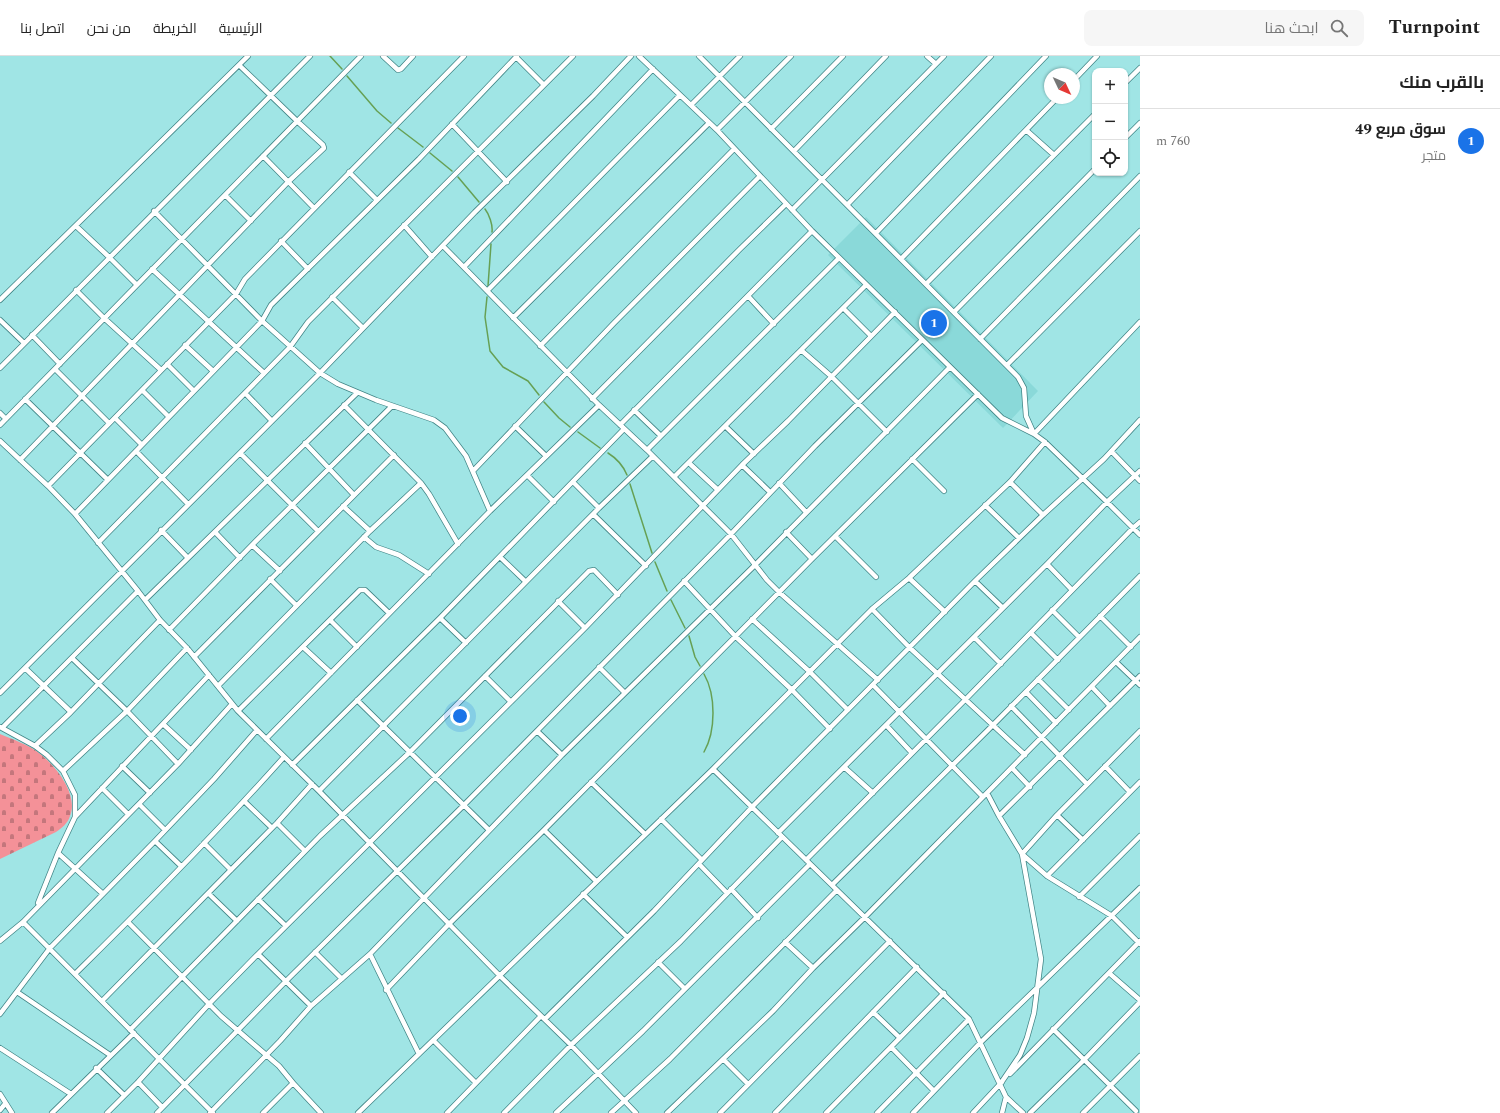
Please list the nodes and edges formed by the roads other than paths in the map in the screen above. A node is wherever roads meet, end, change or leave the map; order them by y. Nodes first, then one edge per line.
1 (248, 56) edge
2 (310, 56) edge
3 (361, 56) edge
4 (383, 56) edge
5 (413, 56) edge
6 (464, 56) edge
7 (572, 56) edge
8 (631, 56) edge
9 (639, 56) edge
10 (699, 56) edge
11 (740, 56) edge
12 (791, 56) edge
13 (843, 56) edge
14 (886, 56) edge
15 (927, 56) edge
16 (944, 56) edge
17 (991, 56) edge
18 (1046, 56) edge
19 (1097, 56) edge
20 (516, 57) edge
21 (936, 64) junction
22 (239, 65) junction
23 (1140, 68) edge
24 (653, 70) junction
25 (1080, 74) edge
26 (720, 76) junction
27 (1128, 80) edge
28 (544, 85) junction
29 (680, 95) junction
30 (271, 96) junction
31 (745, 102) junction
32 (1050, 104) edge
33 (691, 105) junction
34 (1092, 117) edge
35 (297, 122) junction
36 (709, 123) junction
37 (1140, 123) edge
38 (452, 124) junction
39 (771, 128) junction
40 (717, 130) junction
41 (1026, 130) junction
42 (1128, 135) edge
43 (734, 149) junction
44 (478, 151) junction
45 (794, 151) junction
46 (1054, 155) junction
47 (263, 156) junction
48 (349, 172) junction
49 (1092, 172) edge
50 (760, 176) junction
51 (1140, 176) edge
52 (822, 180) junction
53 (288, 182) junction
54 (507, 182) junction
55 (225, 195) junction
56 (377, 200) junction
57 (786, 204) junction
58 (847, 205) junction
59 (314, 208) junction
60 (792, 210) junction
61 (154, 211) junction
62 (251, 221) junction
63 (404, 225) junction
64 (76, 226) junction
65 (812, 231) junction
66 (1140, 231) edge
67 (876, 233) junction
68 (182, 239) junction
69 (282, 242) junction
70 (442, 246) junction
71 (432, 256) junction
72 (110, 257) junction
73 (839, 258) junction
74 (901, 259) junction
75 (208, 265) junction
76 (464, 267) junction
77 (152, 269) junction
78 (308, 269) junction
79 (926, 284) junction
80 (137, 285) junction
81 (866, 285) junction
82 (76, 290) junction
83 (486, 291) junction
84 (236, 294) junction
85 (180, 295) junction
86 (748, 296) junction
87 (332, 297) junction
88 (0, 300) edge
89 (843, 308) junction
90 (895, 312) junction
91 (954, 312) junction
92 (104, 318) junction
93 (513, 318) junction
94 (0, 320) edge
95 (209, 321) junction
96 (262, 321) junction
97 (1140, 322) edge
98 (774, 324) junction
99 (363, 328) junction
100 (32, 335) junction
101 (871, 336) junction
102 (980, 339) junction
103 (922, 340) junction
104 (24, 343) junction
105 (132, 344) junction
106 (185, 345) junction
107 (540, 346) junction
108 (236, 347) junction
109 (290, 347) junction
110 (801, 350) junction
111 (60, 364) junction
112 (167, 364) junction
113 (1007, 366) junction
114 (950, 367) junction
115 (0, 368) edge
116 (55, 369) junction
117 (161, 370) junction
118 (213, 371) junction
119 (566, 372) junction
120 (264, 373) junction
121 (320, 373) junction
122 (832, 377) junction
123 (142, 390) junction
124 (194, 392) junction
125 (245, 393) junction
126 (357, 393) junction
127 (978, 394) junction
128 (81, 396) junction
129 (592, 399) junction
130 (25, 400) junction
131 (858, 404) junction
132 (344, 405) junction
133 (599, 405) junction
134 (392, 406) junction
135 (634, 410) junction
136 (0, 413) edge
137 (170, 416) junction
138 (115, 418) junction
139 (6, 419) junction
140 (1140, 420) edge
141 (272, 421) junction
142 (109, 423) junction
143 (0, 425) edge
144 (620, 425) junction
145 (53, 426) junction
146 (515, 426) junction
147 (725, 426) junction
148 (624, 429) junction
149 (369, 430) junction
150 (887, 432) junction
151 (1034, 434) junction
152 (661, 436) junction
153 (0, 441) edge
154 (1045, 442) junction
155 (306, 443) junction
156 (142, 445) junction
157 (647, 450) junction
158 (136, 451) junction
159 (1112, 452) junction
160 (81, 453) junction
161 (240, 453) junction
162 (754, 454) junction
163 (394, 455) junction
164 (546, 456) junction
165 (653, 456) junction
166 (912, 459) junction
167 (20, 460) junction
168 (689, 463) junction
169 (742, 466) junction
170 (329, 469) junction
171 (473, 471) junction
172 (1140, 471) edge
173 (527, 475) junction
174 (1135, 476) junction
175 (674, 477) junction
176 (162, 478) junction
177 (1083, 479) junction
178 (108, 480) junction
179 (267, 481) junction
180 (1140, 481) edge
181 (573, 482) junction
182 (1010, 482) junction
183 (421, 483) junction
184 (779, 483) junction
185 (48, 486) junction
186 (718, 490) junction
187 (944, 491) dead end
188 (770, 492) junction
189 (354, 495) junction
190 (554, 502) junction
191 (1107, 502) junction
192 (188, 504) junction
193 (986, 505) junction
194 (292, 506) junction
195 (343, 506) junction
196 (703, 507) junction
197 (599, 508) junction
198 (490, 511) junction
199 (806, 512) junction
200 (75, 514) junction
201 (593, 514) junction
202 (1043, 515) junction
203 (1140, 522) edge
204 (1133, 528) junction
205 (161, 530) junction
206 (318, 531) junction
207 (370, 531) junction
208 (215, 532) junction
209 (786, 532) junction
210 (731, 534) junction
211 (1140, 535) edge
212 (835, 536) junction
213 (364, 537) junction
214 (1019, 538) junction
215 (98, 543) junction
216 (458, 544) junction
217 (252, 545) junction
218 (500, 557) junction
219 (188, 558) junction
220 (240, 558) junction
221 (812, 559) junction
222 (1047, 564) junction
223 (755, 565) junction
224 (646, 566) junction
225 (121, 570) junction
226 (280, 571) junction
227 (429, 574) junction
228 (1140, 576) edge
229 (876, 577) dead end
230 (909, 578) junction
231 (270, 580) junction
232 (684, 581) junction
233 (975, 581) junction
234 (526, 582) junction
235 (1072, 590) junction
236 (138, 591) junction
237 (780, 593) junction
238 (618, 595) junction
239 (145, 600) junction
240 (558, 601) junction
241 (296, 605) junction
242 (1003, 608) junction
243 (710, 609) junction
244 (872, 609) junction
245 (1052, 610) junction
246 (945, 612) junction
247 (389, 614) junction
248 (1100, 616) junction
249 (440, 618) junction
250 (752, 619) junction
251 (160, 620) junction
252 (330, 620) junction
253 (585, 628) junction
254 (170, 630) junction
255 (1031, 633) junction
256 (735, 636) junction
257 (974, 637) junction
258 (1080, 637) junction
259 (1140, 637) edge
260 (466, 643) junction
261 (838, 644) junction
262 (357, 646) junction
263 (303, 647) junction
264 (1131, 647) junction
265 (187, 648) junction
266 (910, 648) junction
267 (194, 657) junction
268 (72, 658) junction
269 (1058, 660) junction
270 (1116, 662) junction
271 (1001, 664) junction
272 (599, 667) junction
273 (25, 668) junction
274 (810, 672) junction
275 (331, 673) junction
276 (937, 674) junction
277 (209, 675) junction
278 (485, 676) junction
279 (1140, 676) edge
280 (1038, 679) junction
281 (878, 680) junction
282 (1136, 680) junction
283 (98, 684) junction
284 (873, 685) junction
285 (1140, 685) edge
286 (45, 686) junction
287 (218, 686) junction
288 (1092, 687) junction
289 (792, 690) junction
290 (1026, 692) junction
291 (0, 693) edge
292 (625, 693) junction
293 (357, 700) junction
294 (965, 700) junction
295 (511, 702) junction
296 (232, 704) junction
297 (1011, 706) junction
298 (1110, 706) junction
299 (848, 710) junction
300 (1069, 710) junction
301 (126, 711) junction
302 (238, 711) junction
303 (71, 712) junction
304 (899, 712) junction
305 (1056, 722) junction
306 (163, 724) junction
307 (886, 725) junction
308 (993, 725) junction
309 (383, 726) junction
310 (1, 728) edge
311 (830, 729) junction
312 (257, 730) junction
313 (536, 731) junction
314 (1140, 731) edge
315 (152, 736) junction
316 (1042, 738) junction
317 (266, 739) junction
318 (926, 739) junction
319 (36, 746) junction
320 (191, 750) junction
321 (410, 752) junction
322 (912, 753) junction
323 (562, 755) junction
324 (1025, 755) junction
325 (284, 757) junction
326 (1059, 757) junction
327 (178, 764) junction
328 (292, 765) junction
329 (122, 766) junction
330 (952, 766) junction
331 (1105, 766) junction
332 (844, 767) junction
333 (1012, 768) junction
334 (712, 769) junction
335 (64, 771) junction
336 (436, 777) junction
337 (591, 782) junction
338 (1140, 782) edge
339 (312, 784) junction
340 (1087, 784) junction
341 (1030, 787) junction
342 (102, 788) junction
343 (319, 791) junction
344 (1130, 792) junction
345 (150, 793) junction
346 (872, 793) junction
347 (987, 793) junction
348 (983, 797) junction
349 (244, 801) junction
350 (139, 804) junction
351 (464, 805) junction
352 (752, 807) junction
353 (128, 814) junction
354 (1057, 815) junction
355 (76, 816) junction
356 (343, 816) junction
357 (999, 816) junction
358 (661, 819) junction
359 (277, 823) junction
360 (272, 828) junction
361 (165, 830) junction
362 (489, 830) junction
363 (544, 830) junction
364 (778, 833) junction
365 (645, 834) junction
366 (1140, 836) edge
367 (782, 837) junction
368 (1083, 840) junction
369 (155, 841) junction
370 (204, 843) junction
371 (370, 843) junction
372 (305, 851) junction
373 (58, 853) junction
374 (1022, 854) junction
375 (806, 860) junction
376 (700, 862) junction
377 (810, 864) junction
378 (181, 866) junction
379 (75, 869) junction
380 (231, 870) junction
381 (397, 871) junction
382 (1047, 876) junction
383 (596, 881) junction
384 (832, 885) junction
385 (1140, 888) edge
386 (837, 890) junction
387 (729, 891) junction
388 (103, 894) junction
389 (209, 894) junction
390 (583, 894) junction
391 (1079, 897) junction
392 (424, 898) junction
393 (258, 899) junction
394 (37, 907) junction
395 (1112, 916) junction
396 (865, 917) junction
397 (758, 918) junction
398 (237, 921) junction
399 (22, 922) junction
400 (128, 922) junction
401 (448, 925) junction
402 (286, 926) junction
403 (627, 937) junction
404 (0, 941) edge
405 (890, 941) junction
406 (785, 942) junction
407 (1139, 943) edge
408 (50, 948) junction
409 (155, 949) junction
410 (315, 952) junction
411 (258, 954) junction
412 (370, 954) junction
413 (658, 962) junction
414 (917, 967) junction
415 (813, 968) junction
416 (1109, 973) junction
417 (75, 974) junction
418 (183, 976) junction
419 (500, 976) junction
420 (342, 979) junction
421 (286, 981) junction
422 (1039, 986) junction
423 (685, 989) junction
424 (386, 990) junction
425 (17, 992) junction
426 (944, 993) junction
427 (102, 1001) junction
428 (1140, 1001) edge
429 (209, 1004) junction
430 (312, 1006) junction
431 (873, 1012) junction
432 (0, 1014) edge
433 (543, 1018) junction
434 (969, 1019) junction
435 (1053, 1029) junction
436 (237, 1030) junction
437 (132, 1031) junction
438 (900, 1038) junction
439 (434, 1041) junction
440 (981, 1042) junction
441 (572, 1045) junction
442 (891, 1047) junction
443 (0, 1048) edge
444 (419, 1054) junction
445 (110, 1055) junction
446 (266, 1055) junction
447 (1140, 1056) edge
448 (159, 1059) junction
449 (723, 1059) junction
450 (1084, 1060) junction
451 (96, 1068) junction
452 (917, 1073) junction
453 (598, 1074) junction
454 (138, 1082) junction
455 (293, 1083) junction
456 (1001, 1083) junction
457 (476, 1084) junction
458 (748, 1084) junction
459 (185, 1085) junction
460 (1110, 1086) junction
461 (934, 1091) junction
462 (0, 1094) edge
463 (71, 1094) junction
464 (124, 1095) junction
465 (1006, 1097) junction
466 (624, 1100) junction
467 (5, 1104) junction
468 (162, 1107) junction
469 (0, 1110) edge
470 (1137, 1110) edge
471 (211, 1112) edge
472 (12, 1113) edge
473 (52, 1113) edge
474 (107, 1113) edge
475 (157, 1113) edge
476 (263, 1113) edge
477 (321, 1113) edge
478 (358, 1113) edge
479 (447, 1113) edge
480 (504, 1113) edge
481 (556, 1113) edge
482 (611, 1113) edge
483 (636, 1113) edge
484 (667, 1113) edge
485 (720, 1113) edge
486 (775, 1113) edge
487 (826, 1113) edge
488 (877, 1113) edge
489 (913, 1113) edge
490 (973, 1113) edge
491 (1002, 1113) edge
492 (1023, 1113) edge
493 (1030, 1113) edge
494 (1083, 1113) edge

1 - 22 street
2 - 30 street
3 - 35 street
4 - 5 street
6 - 48 street
7 - 28 street
8 - 54 street
9 - 24 street
10 - 26 street
11 - 26 street
12 - 31 street
13 - 39 street
14 - 45 street
15 - 21 street
16 - 21 street
17 - 58 street
18 - 67 street
19 - 25 street
20 - 28 street
20 - 38 street
21 - 52 street
22 - 30 street
22 - 64 street
23 - 27 street
24 - 29 street
24 - 76 street
26 - 31 street
26 - 33 street
28 - 44 street
29 - 33 street
29 - 83 street
30 - 35 street
30 - 61 street
31 - 39 street
31 - 40 street
32 - 41 street
33 - 36 street
34 - 46 street
35 - 47 street
35 - 53 street
36 - 40 street
36 - 93 street
37 - 42 street
38 - 44 street
38 - 56 street
39 - 45 street
40 - 43 street
41 - 46 street
41 - 74 street
43 - 50 street
43 - 107 street
44 - 54 street
44 - 63 street
45 - 52 street
46 - 79 street
47 - 53 street
47 - 55 street
48 - 56 street
48 - 59 street
49 - 91 street
50 - 57 street
50 - 119 street
51 - 102 street
52 - 58 street
52 - 60 street
53 - 59 street
53 - 62 street
54 - 70 street
55 - 62 street
55 - 68 street
56 - 78 street
57 - 60 street
57 - 129 street
58 - 67 street
59 - 69 street
60 - 65 street
61 - 68 street
61 - 72 street
62 - 75 street
63 - 71 street
63 - 87 street
64 - 72 street
64 - 88 street
65 - 73 street
65 - 86 street
66 - 113 street
67 - 74 street
68 - 75 street
68 - 77 street
69 - 78 street
69 - 84 street
70 - 71 street
70 - 76 street
71 - 99 street
72 - 80 street
72 - 82 street
73 - 81 street
73 - 98 street
74 - 79 street
75 - 84 street
75 - 85 street
76 - 83 street
77 - 80 street
77 - 85 street
78 - 96 street
79 - 91 street
80 - 92 street
81 - 89 street
81 - 90 street
82 - 92 street
82 - 100 street
83 - 93 street
84 - 95 street
84 - 96 street
85 - 95 street
85 - 105 street
86 - 98 street
86 - 135 street
87 - 99 street
87 - 109 street
89 - 101 street
89 - 110 street
90 - 101 street
90 - 103 street
91 - 102 street
92 - 105 street
92 - 111 street
93 - 107 street
94 - 104 street
95 - 106 street
95 - 108 street
96 - 108 street
96 - 109 street
97 - 151 street
98 - 152 street
99 - 121 street
100 - 104 street
100 - 111 street
101 - 122 street
102 - 113 street
103 - 114 street
103 - 131 street
104 - 115 street
105 - 117 street
105 - 128 street
106 - 112 street
106 - 118 street
107 - 119 street
108 - 118 street
108 - 120 street
109 - 120 street
109 - 121 street
110 - 122 street
110 - 147 street
111 - 116 street
112 - 117 street
112 - 124 street
113 - 151 street
114 - 127 street
114 - 150 street
116 - 128 street
116 - 130 street
117 - 123 street
118 - 124 street
119 - 129 street
119 - 146 street
120 - 125 street
121 - 126 street
121 - 141 street
122 - 131 street
122 - 162 street
123 - 137 street
123 - 138 street
124 - 137 street
125 - 141 street
125 - 176 street
126 - 132 street
126 - 134 street
127 - 151 street
127 - 166 street
128 - 142 street
128 - 145 street
129 - 133 street
130 - 139 street
130 - 145 street
131 - 150 street
131 - 184 street
132 - 149 street
132 - 155 street
133 - 144 street
133 - 164 street
134 - 149 street
134 - 171 street
135 - 144 street
135 - 152 street
136 - 139 street
137 - 156 street
138 - 142 street
138 - 156 street
139 - 143 street
140 - 159 street
141 - 161 street
142 - 160 street
144 - 148 street
145 - 160 street
145 - 167 street
146 - 164 street
146 - 171 street
147 - 162 street
147 - 168 street
148 - 157 street
148 - 181 street
149 - 163 street
149 - 170 street
150 - 199 street
151 - 154 street
152 - 157 street
153 - 167 street
154 - 177 street
154 - 182 street
155 - 170 street
155 - 179 street
156 - 158 street
157 - 165 street
158 - 176 street
158 - 178 street
159 - 174 street
159 - 177 street
160 - 178 street
160 - 185 street
161 - 179 street
161 - 192 street
162 - 169 street
163 - 183 street
163 - 189 street
164 - 173 street
165 - 175 street
165 - 197 street
166 - 187 street
166 - 212 street
167 - 185 street
168 - 175 street
168 - 186 street
169 - 186 street
169 - 188 street
170 - 189 street
170 - 194 street
171 - 198 street
172 - 174 street
173 - 190 street
173 - 198 street
174 - 180 street
174 - 191 street
175 - 196 street
176 - 192 street
176 - 215 street
177 - 191 street
177 - 202 street
178 - 200 street
179 - 194 street
179 - 208 street
181 - 190 street
181 - 197 street
182 - 193 street
182 - 202 street
183 - 207 street
183 - 216 street
184 - 188 street
184 - 199 street
185 - 200 street
186 - 196 street
188 - 210 street
189 - 195 street
190 - 218 street
191 - 204 street
191 - 222 street
192 - 205 street
193 - 214 street
193 - 230 street
194 - 206 street
194 - 217 street
195 - 206 street
195 - 207 street
196 - 210 street
196 - 224 street
197 - 201 street
198 - 216 street
199 - 209 street
200 - 215 street
201 - 224 street
201 - 234 street
202 - 214 street
203 - 204 street
204 - 211 street
204 - 235 street
205 - 219 street
205 - 225 street
206 - 226 street
207 - 213 street
208 - 219 street
208 - 220 street
209 - 221 street
209 - 223 street
210 - 223 street
210 - 232 street
212 - 221 street
212 - 229 street
213 - 227 street
213 - 241 street
214 - 233 street
215 - 225 street
216 - 227 street
217 - 220 street
217 - 226 street
218 - 234 street
218 - 249 street
219 - 239 street
220 - 254 street
221 - 237 street
222 - 235 street
222 - 242 street
223 - 237 street
223 - 243 street
224 - 238 street
225 - 236 street
225 - 273 street
226 - 231 street
227 - 247 street
228 - 248 street
230 - 244 street
230 - 246 street
231 - 241 street
231 - 267 street
232 - 243 street
232 - 272 street
233 - 242 street
233 - 246 street
234 - 260 street
235 - 245 street
236 - 239 street
236 - 268 street
237 - 250 street
237 - 261 street
238 - 240 street
238 - 253 street
239 - 251 street
240 - 253 street
240 - 278 street
241 - 287 street
242 - 257 street
243 - 256 street
243 - 292 street
244 - 261 street
244 - 266 street
245 - 255 street
245 - 258 street
246 - 266 street
247 - 252 street
247 - 262 street
248 - 258 street
248 - 264 street
249 - 260 street
249 - 293 street
250 - 256 street
250 - 274 street
251 - 254 street
251 - 283 street
252 - 262 street
252 - 263 street
253 - 295 street
254 - 265 street
255 - 269 street
255 - 271 street
256 - 289 street
256 - 337 street
257 - 271 street
257 - 276 street
258 - 269 street
259 - 264 street
260 - 309 street
261 - 274 street
261 - 281 street
262 - 275 street
263 - 275 street
263 - 302 street
264 - 270 street
265 - 267 street
265 - 301 street
266 - 276 street
266 - 281 street
267 - 277 street
268 - 283 street
268 - 286 street
269 - 280 street
270 - 282 street
270 - 288 street
271 - 294 street
272 - 292 street
272 - 313 street
273 - 286 street
273 - 291 street
274 - 289 street
274 - 299 street
275 - 317 street
276 - 294 street
276 - 304 street
277 - 287 street
277 - 306 street
278 - 295 street
278 - 321 street
279 - 282 street
280 - 290 street
280 - 300 street
281 - 284 street
282 - 285 street
282 - 298 street
283 - 301 street
283 - 303 street
284 - 299 street
284 - 304 street
286 - 303 street
286 - 310 street
287 - 296 street
288 - 298 street
288 - 300 street
289 - 311 street
289 - 334 street
290 - 297 street
290 - 305 street
292 - 323 street
293 - 309 street
293 - 328 street
294 - 308 street
294 - 318 street
295 - 336 street
296 - 302 street
296 - 320 street
297 - 308 street
297 - 316 street
298 - 326 street
299 - 311 street
300 - 305 street
301 - 315 street
301 - 335 street
302 - 312 street
303 - 319 street
304 - 307 street
304 - 318 street
305 - 316 street
306 - 315 street
306 - 320 street
307 - 322 street
307 - 332 street
308 - 324 street
308 - 330 street
309 - 321 street
309 - 343 street
310 - 319 street
311 - 352 street
312 - 317 street
312 - 361 street
313 - 323 street
313 - 351 street
314 - 331 street
315 - 327 street
315 - 329 street
316 - 324 street
316 - 326 street
317 - 325 street
318 - 322 street
318 - 330 street
319 - 335 street
320 - 327 street
321 - 336 street
321 - 356 street
322 - 346 street
323 - 362 street
324 - 333 street
325 - 328 street
325 - 349 street
326 - 340 street
326 - 341 street
327 - 345 street
328 - 339 street
329 - 342 street
329 - 345 street
330 - 348 street
330 - 384 street
331 - 340 street
331 - 344 street
332 - 346 street
332 - 364 street
333 - 341 street
333 - 347 street
334 - 352 street
334 - 358 street
335 - 355 street
336 - 351 street
336 - 371 street
337 - 363 street
337 - 365 street
338 - 344 street
339 - 343 street
339 - 359 street
340 - 354 street
341 - 357 street
342 - 353 street
342 - 355 street
343 - 356 street
344 - 368 street
345 - 350 street
346 - 375 street
347 - 348 street
347 - 357 street
348 - 396 street
349 - 360 street
349 - 370 street
350 - 353 street
350 - 361 street
351 - 362 street
351 - 381 street
352 - 364 street
352 - 376 street
353 - 379 street
354 - 368 street
354 - 374 street
355 - 373 street
356 - 371 street
356 - 372 street
357 - 374 street
358 - 365 street
358 - 376 street
359 - 360 street
359 - 372 street
360 - 380 street
361 - 369 street
362 - 392 street
363 - 383 street
363 - 401 street
364 - 367 street
365 - 383 street
366 - 391 street
367 - 375 street
367 - 387 street
368 - 382 street
369 - 378 street
369 - 388 street
370 - 378 street
370 - 380 street
371 - 381 street
371 - 402 street
372 - 393 street
373 - 379 street
373 - 394 street
374 - 382 street
374 - 422 street
375 - 377 street
376 - 387 street
376 - 403 street
377 - 384 street
377 - 397 street
378 - 400 street
379 - 388 street
379 - 394 street
380 - 389 street
381 - 392 street
381 - 410 street
382 - 391 street
383 - 390 street
384 - 386 street
385 - 395 street
386 - 396 street
386 - 406 street
387 - 397 street
387 - 413 street
388 - 408 street
389 - 398 street
389 - 409 street
390 - 403 street
390 - 419 street
391 - 395 street
392 - 401 street
392 - 412 street
393 - 398 street
393 - 402 street
394 - 399 street
395 - 407 street
395 - 422 street
396 - 405 street
396 - 415 street
397 - 423 street
398 - 418 street
399 - 404 street
399 - 408 street
400 - 409 street
400 - 417 street
401 - 419 street
401 - 424 street
402 - 411 street
403 - 433 street
405 - 414 street
405 - 458 street
406 - 415 street
406 - 466 street
407 - 416 street
408 - 417 street
408 - 425 street
409 - 418 street
409 - 427 street
410 - 420 street
410 - 421 street
411 - 421 street
411 - 429 street
412 - 420 street
412 - 424 street
413 - 423 street
413 - 441 street
414 - 426 street
414 - 431 street
415 - 449 street
416 - 428 street
416 - 435 street
417 - 427 street
418 - 429 street
418 - 437 street
419 - 433 street
419 - 439 street
420 - 430 street
421 - 430 street
421 - 436 street
422 - 440 street
422 - 456 street
423 - 453 street
424 - 444 street
425 - 432 street
425 - 445 street
426 - 434 street
426 - 438 street
427 - 437 street
428 - 450 street
429 - 436 street
429 - 448 street
430 - 446 street
431 - 438 street
431 - 486 street
433 - 441 street
433 - 457 street
434 - 440 street
434 - 452 street
435 - 450 street
435 - 456 street
436 - 446 street
436 - 459 street
437 - 445 street
437 - 448 street
438 - 442 street
439 - 444 street
439 - 457 street
440 - 456 street
440 - 461 street
441 - 453 street
441 - 480 street
442 - 452 street
442 - 487 street
443 - 463 street
444 - 478 street
445 - 451 street
446 - 455 street
446 - 471 street
447 - 460 street
448 - 454 street
448 - 459 street
449 - 458 street
449 - 484 street
450 - 460 street
450 - 493 street
451 - 463 street
451 - 464 street
452 - 461 street
452 - 488 street
453 - 466 street
453 - 481 street
454 - 464 street
454 - 468 street
455 - 476 street
455 - 477 street
456 - 465 street
456 - 490 street
457 - 479 street
458 - 485 street
459 - 468 street
459 - 471 street
460 - 470 street
460 - 494 street
461 - 489 street
462 - 467 street
463 - 473 street
464 - 474 street
465 - 491 street
465 - 492 street
466 - 482 street
466 - 483 street
467 - 469 street
467 - 472 street
468 - 475 street

